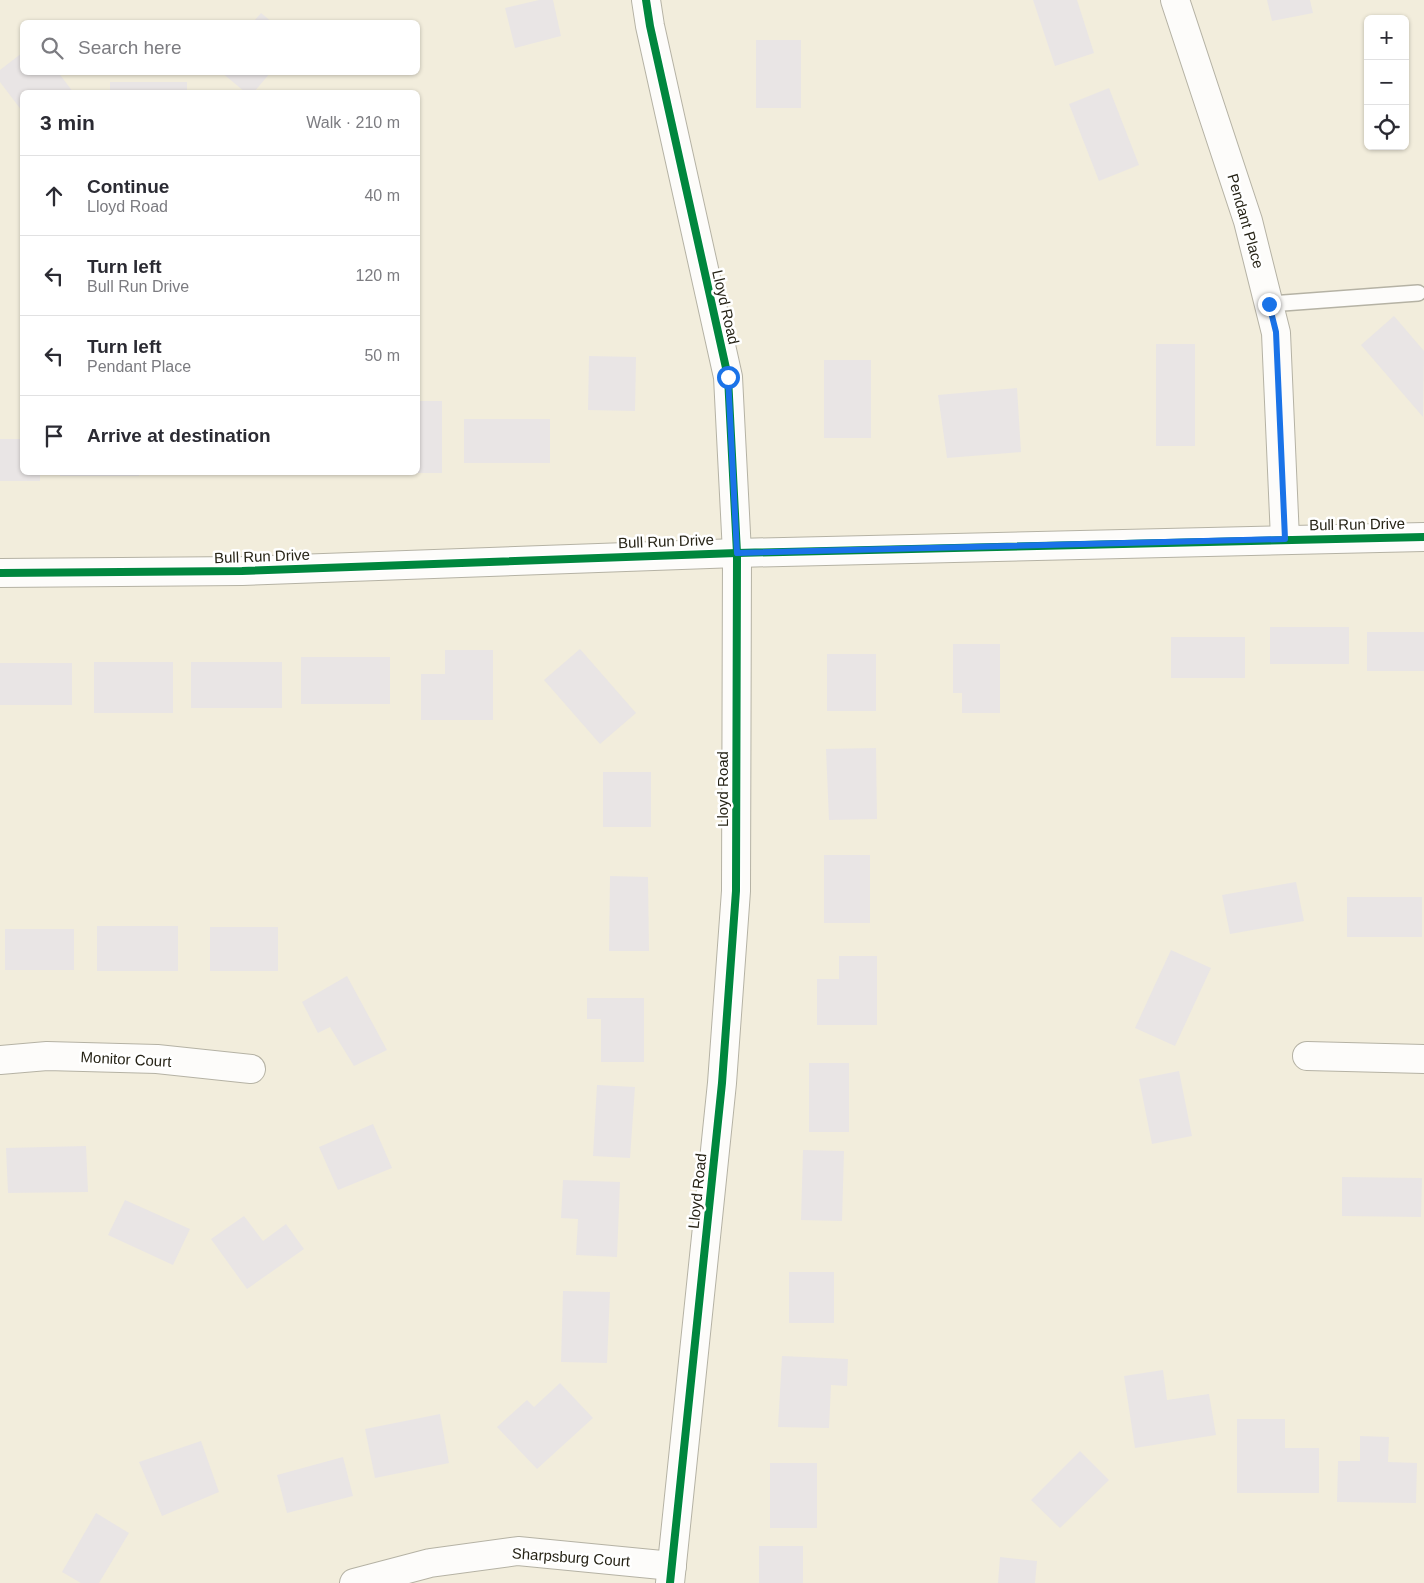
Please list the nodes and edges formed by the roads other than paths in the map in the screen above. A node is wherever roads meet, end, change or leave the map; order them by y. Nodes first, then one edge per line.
1 (646, 0) edge
2 (1175, 0) edge
3 (1418, 293) dead end
4 (1269, 304) junction
5 (1424, 537) edge
6 (1285, 539) junction
7 (737, 553) junction
8 (0, 573) edge
9 (1307, 1056) dead end
10 (1424, 1059) edge
11 (0, 1060) edge
12 (251, 1069) dead end
13 (671, 1574) edge
14 (354, 1583) edge

1 - 7 street, Lloyd Road
2 - 4 street, Pendant Place
3 - 4 lane
4 - 6 street, Pendant Place
5 - 6 street, Bull Run Drive
6 - 7 street, Bull Run Drive
7 - 8 street, Bull Run Drive
7 - 13 street, Lloyd Road
9 - 10 street
11 - 12 street, Monitor Court
13 - 14 street, Sharpsburg Court

